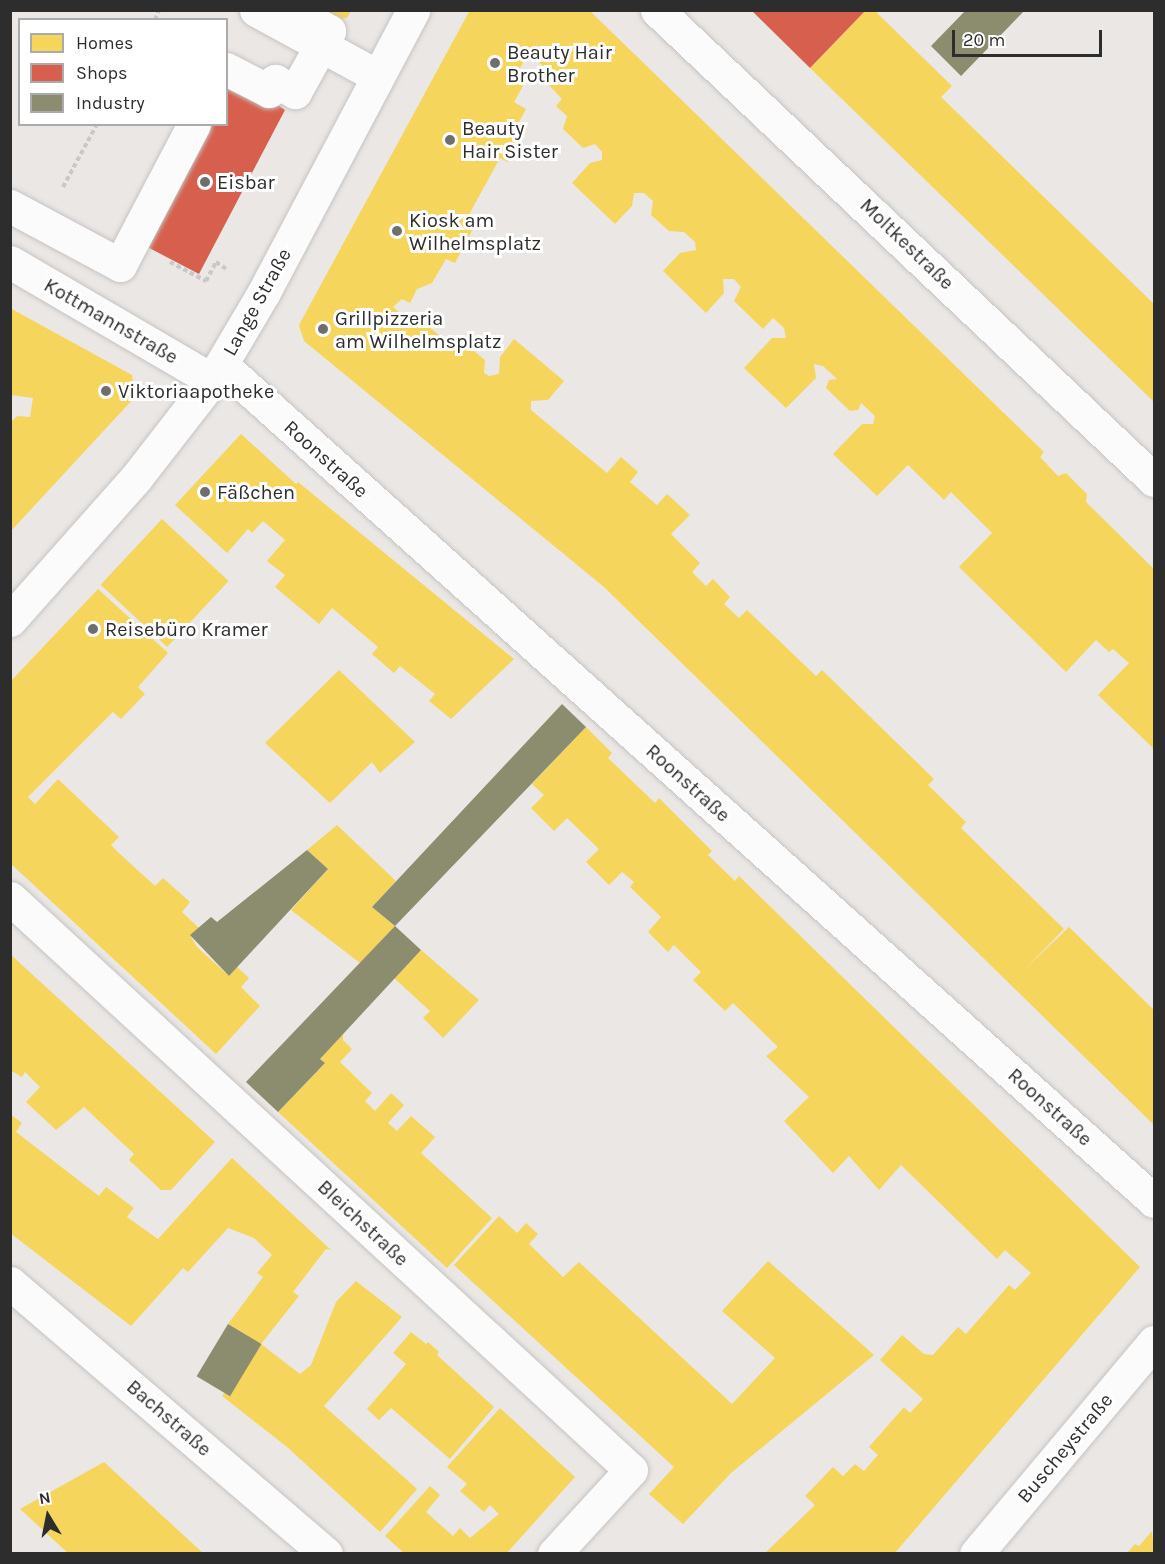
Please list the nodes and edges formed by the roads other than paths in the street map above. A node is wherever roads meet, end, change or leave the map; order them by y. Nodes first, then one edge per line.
1 (256, 10) edge
2 (292, 10) edge
3 (413, 10) edge
4 (657, 10) edge
5 (321, 47) junction
6 (228, 70) edge
7 (377, 76) junction
8 (193, 126) edge
9 (10, 206) edge
10 (10, 262) edge
11 (217, 373) junction
12 (1155, 480) edge
13 (10, 620) edge
14 (10, 898) edge
15 (1155, 1201) edge
16 (13, 1289) edge
17 (1155, 1342) edge
18 (326, 1554) edge
19 (554, 1554) edge
20 (975, 1554) edge

1 - 5 street
2 - 5 street
3 - 7 street, Lange Straße
4 - 12 street, Moltkestraße
5 - 6 street
5 - 7 street
7 - 11 street, Lange Straße
8 - 9 street
10 - 11 street, Kottmannstraße
11 - 13 street, Lange Straße
11 - 15 street, Roonstraße
14 - 19 street, Bleichstraße
16 - 18 street, Bachstraße
17 - 20 street, Buscheystraße

